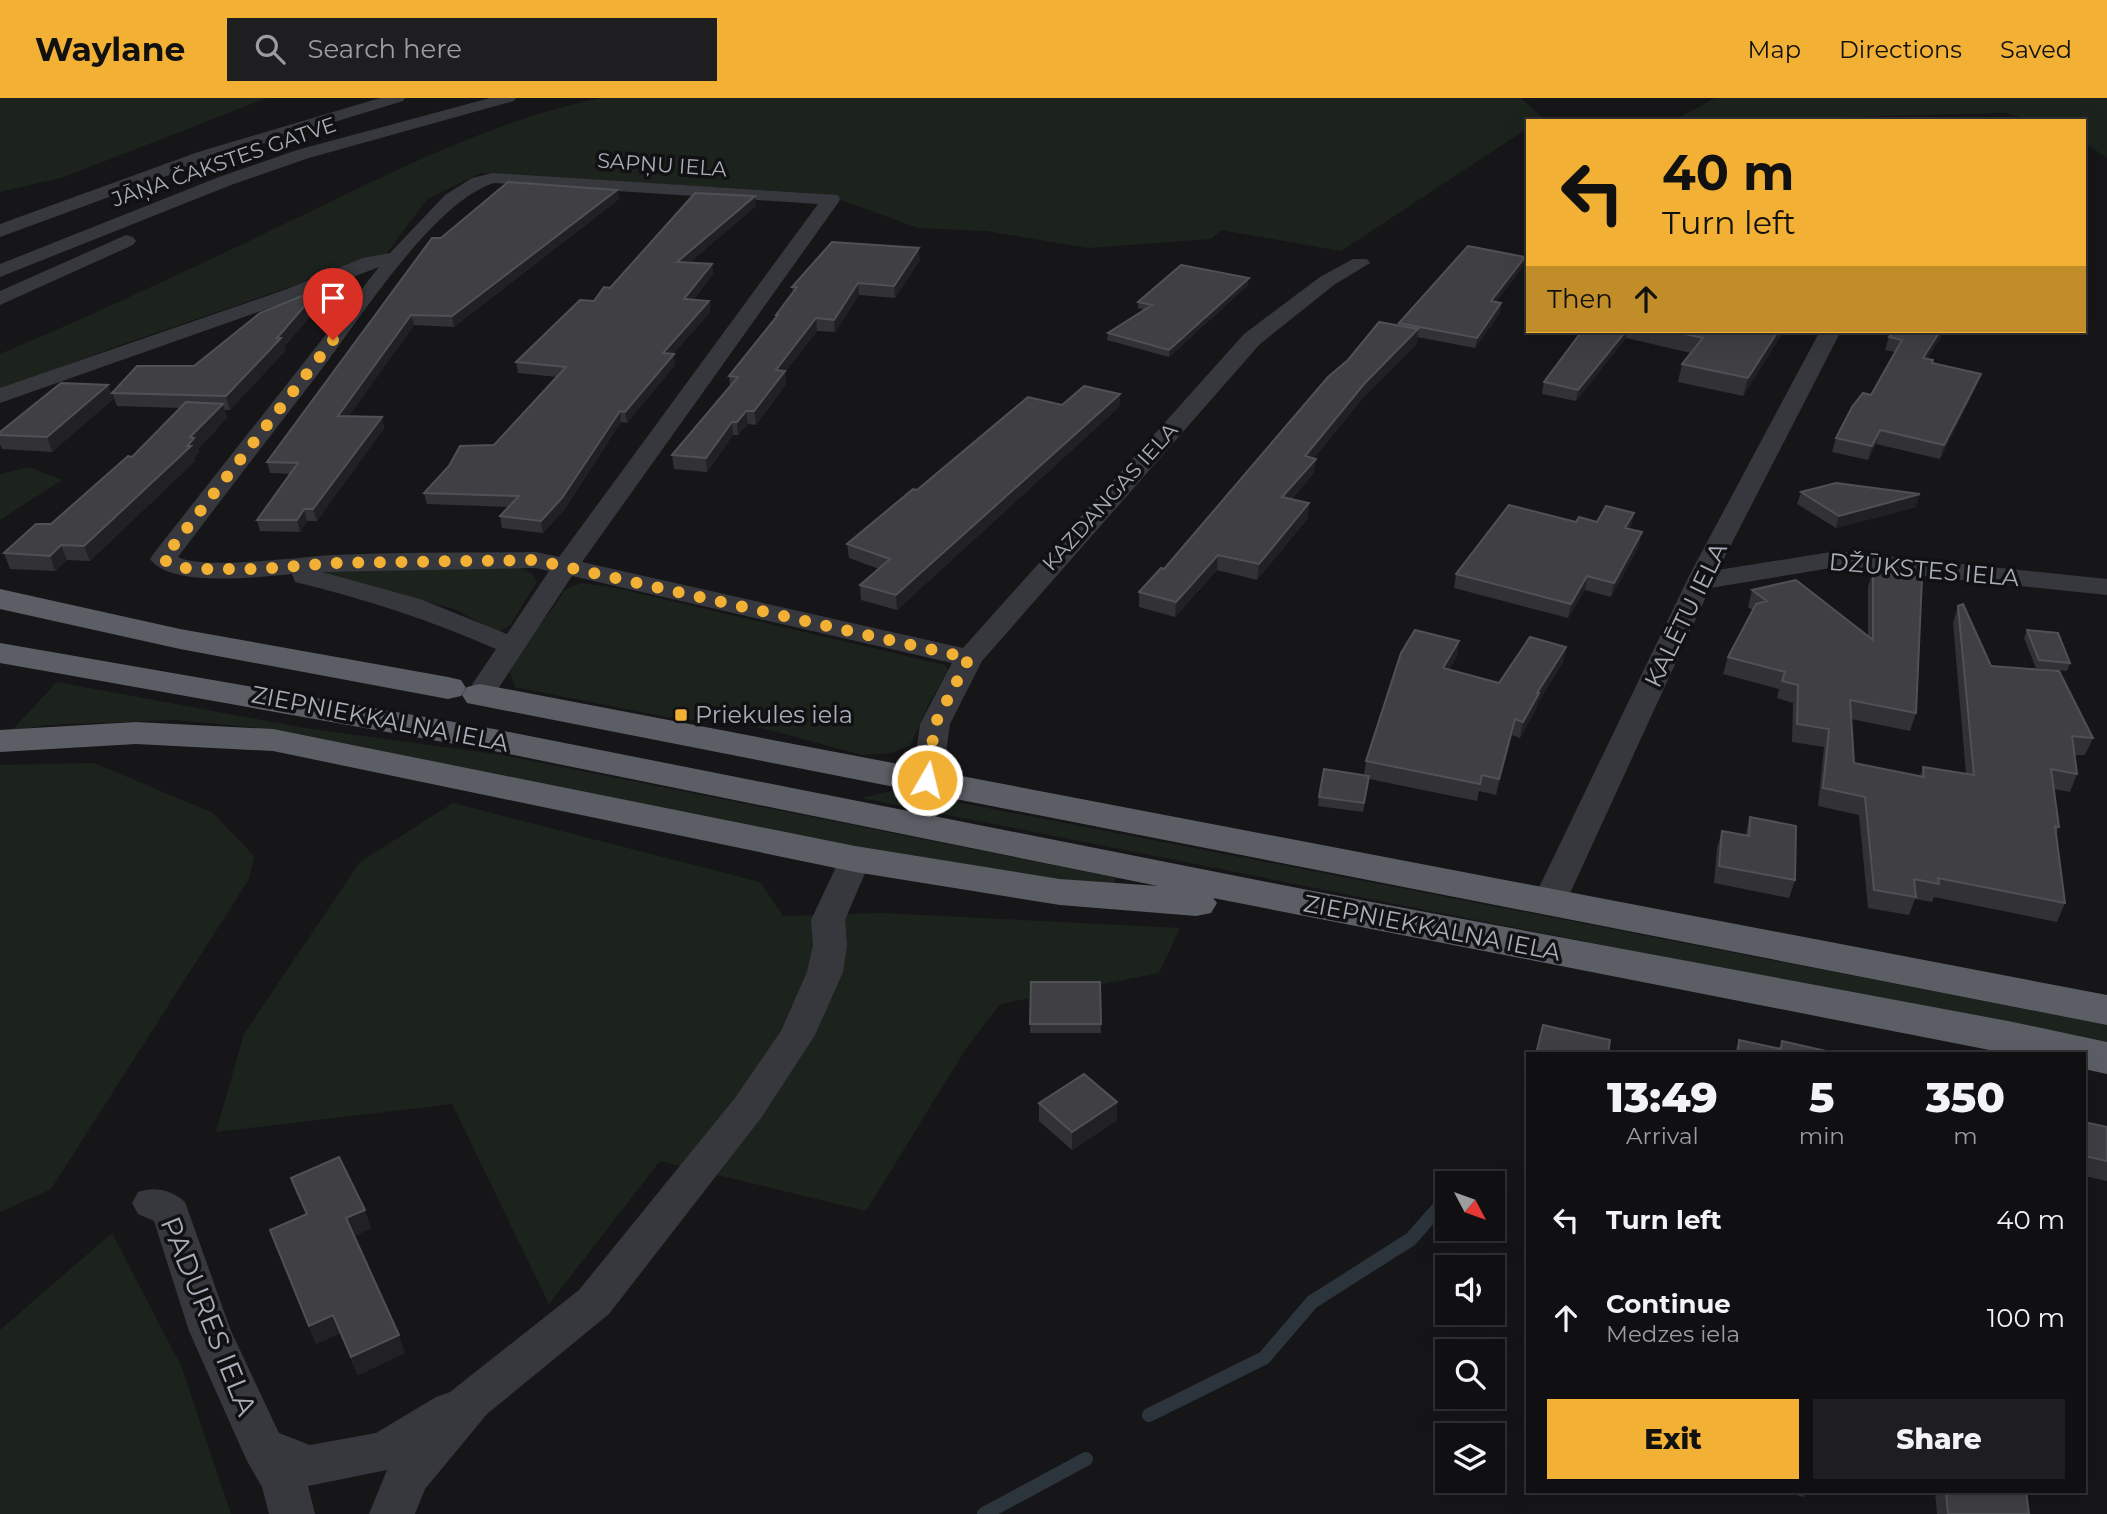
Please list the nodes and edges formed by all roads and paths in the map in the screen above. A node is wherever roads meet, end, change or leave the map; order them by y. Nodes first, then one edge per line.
1 (397, 98) edge
2 (444, 98) edge
3 (508, 98) edge
4 (390, 131) junction
5 (134, 180) junction
6 (0, 216) edge
7 (8, 243) edge
8 (396, 258) junction
9 (1360, 263) dead end
10 (0, 271) edge
11 (0, 299) edge
12 (1829, 333) edge
13 (0, 396) edge
14 (566, 566) junction
15 (261, 569) junction
16 (1700, 581) junction
17 (2107, 587) edge
18 (12, 602) edge
19 (514, 647) junction
20 (0, 653) edge
21 (969, 658) junction
22 (464, 692) junction
23 (0, 741) edge
24 (927, 780) junction
25 (759, 793) junction
26 (855, 859) junction
27 (1549, 902) junction
28 (1367, 916) junction
29 (2107, 1010) edge
30 (2076, 1052) edge
31 (2086, 1054) edge
32 (2107, 1058) edge
33 (152, 1203) dead end
34 (471, 1400) junction
35 (263, 1447) junction
36 (292, 1514) edge
37 (392, 1514) edge

1 - 5 street
2 - 7 street, JĀŅA ČAKSTES GATVE
3 - 4 street, JĀŅA ČAKSTES GATVE
4 - 10 street, JĀŅA ČAKSTES GATVE
4 - 11 street
5 - 6 street
5 - 7 street
8 - 13 street
8 - 14 street, SAPŅU IELA
8 - 15 street
9 - 21 street, KAZDANGAS IELA
12 - 16 street, KALĒTU IELA
14 - 15 street
14 - 19 street
14 - 21 street
15 - 19 street
16 - 17 street, DŽŪKSTES IELA
16 - 27 street, KALĒTU IELA
18 - 22 highway, ZIEPNIEKKALNA IELA
19 - 22 street
20 - 25 highway, ZIEPNIEKKALNA IELA
21 - 24 street, KAZDANGAS IELA
22 - 24 highway, ZIEPNIEKKALNA IELA
23 - 26 highway
24 - 25 highway, ZIEPNIEKKALNA IELA
24 - 27 highway, ZIEPNIEKKALNA IELA
25 - 28 highway, ZIEPNIEKKALNA IELA
26 - 28 highway
26 - 34 street
27 - 29 highway, ZIEPNIEKKALNA IELA
28 - 30 highway, ZIEPNIEKKALNA IELA
31 - 32 highway, ZIEPNIEKKALNA IELA
33 - 35 street, PADURES IELA
34 - 35 street
34 - 37 street
35 - 36 street, PADURES IELA

